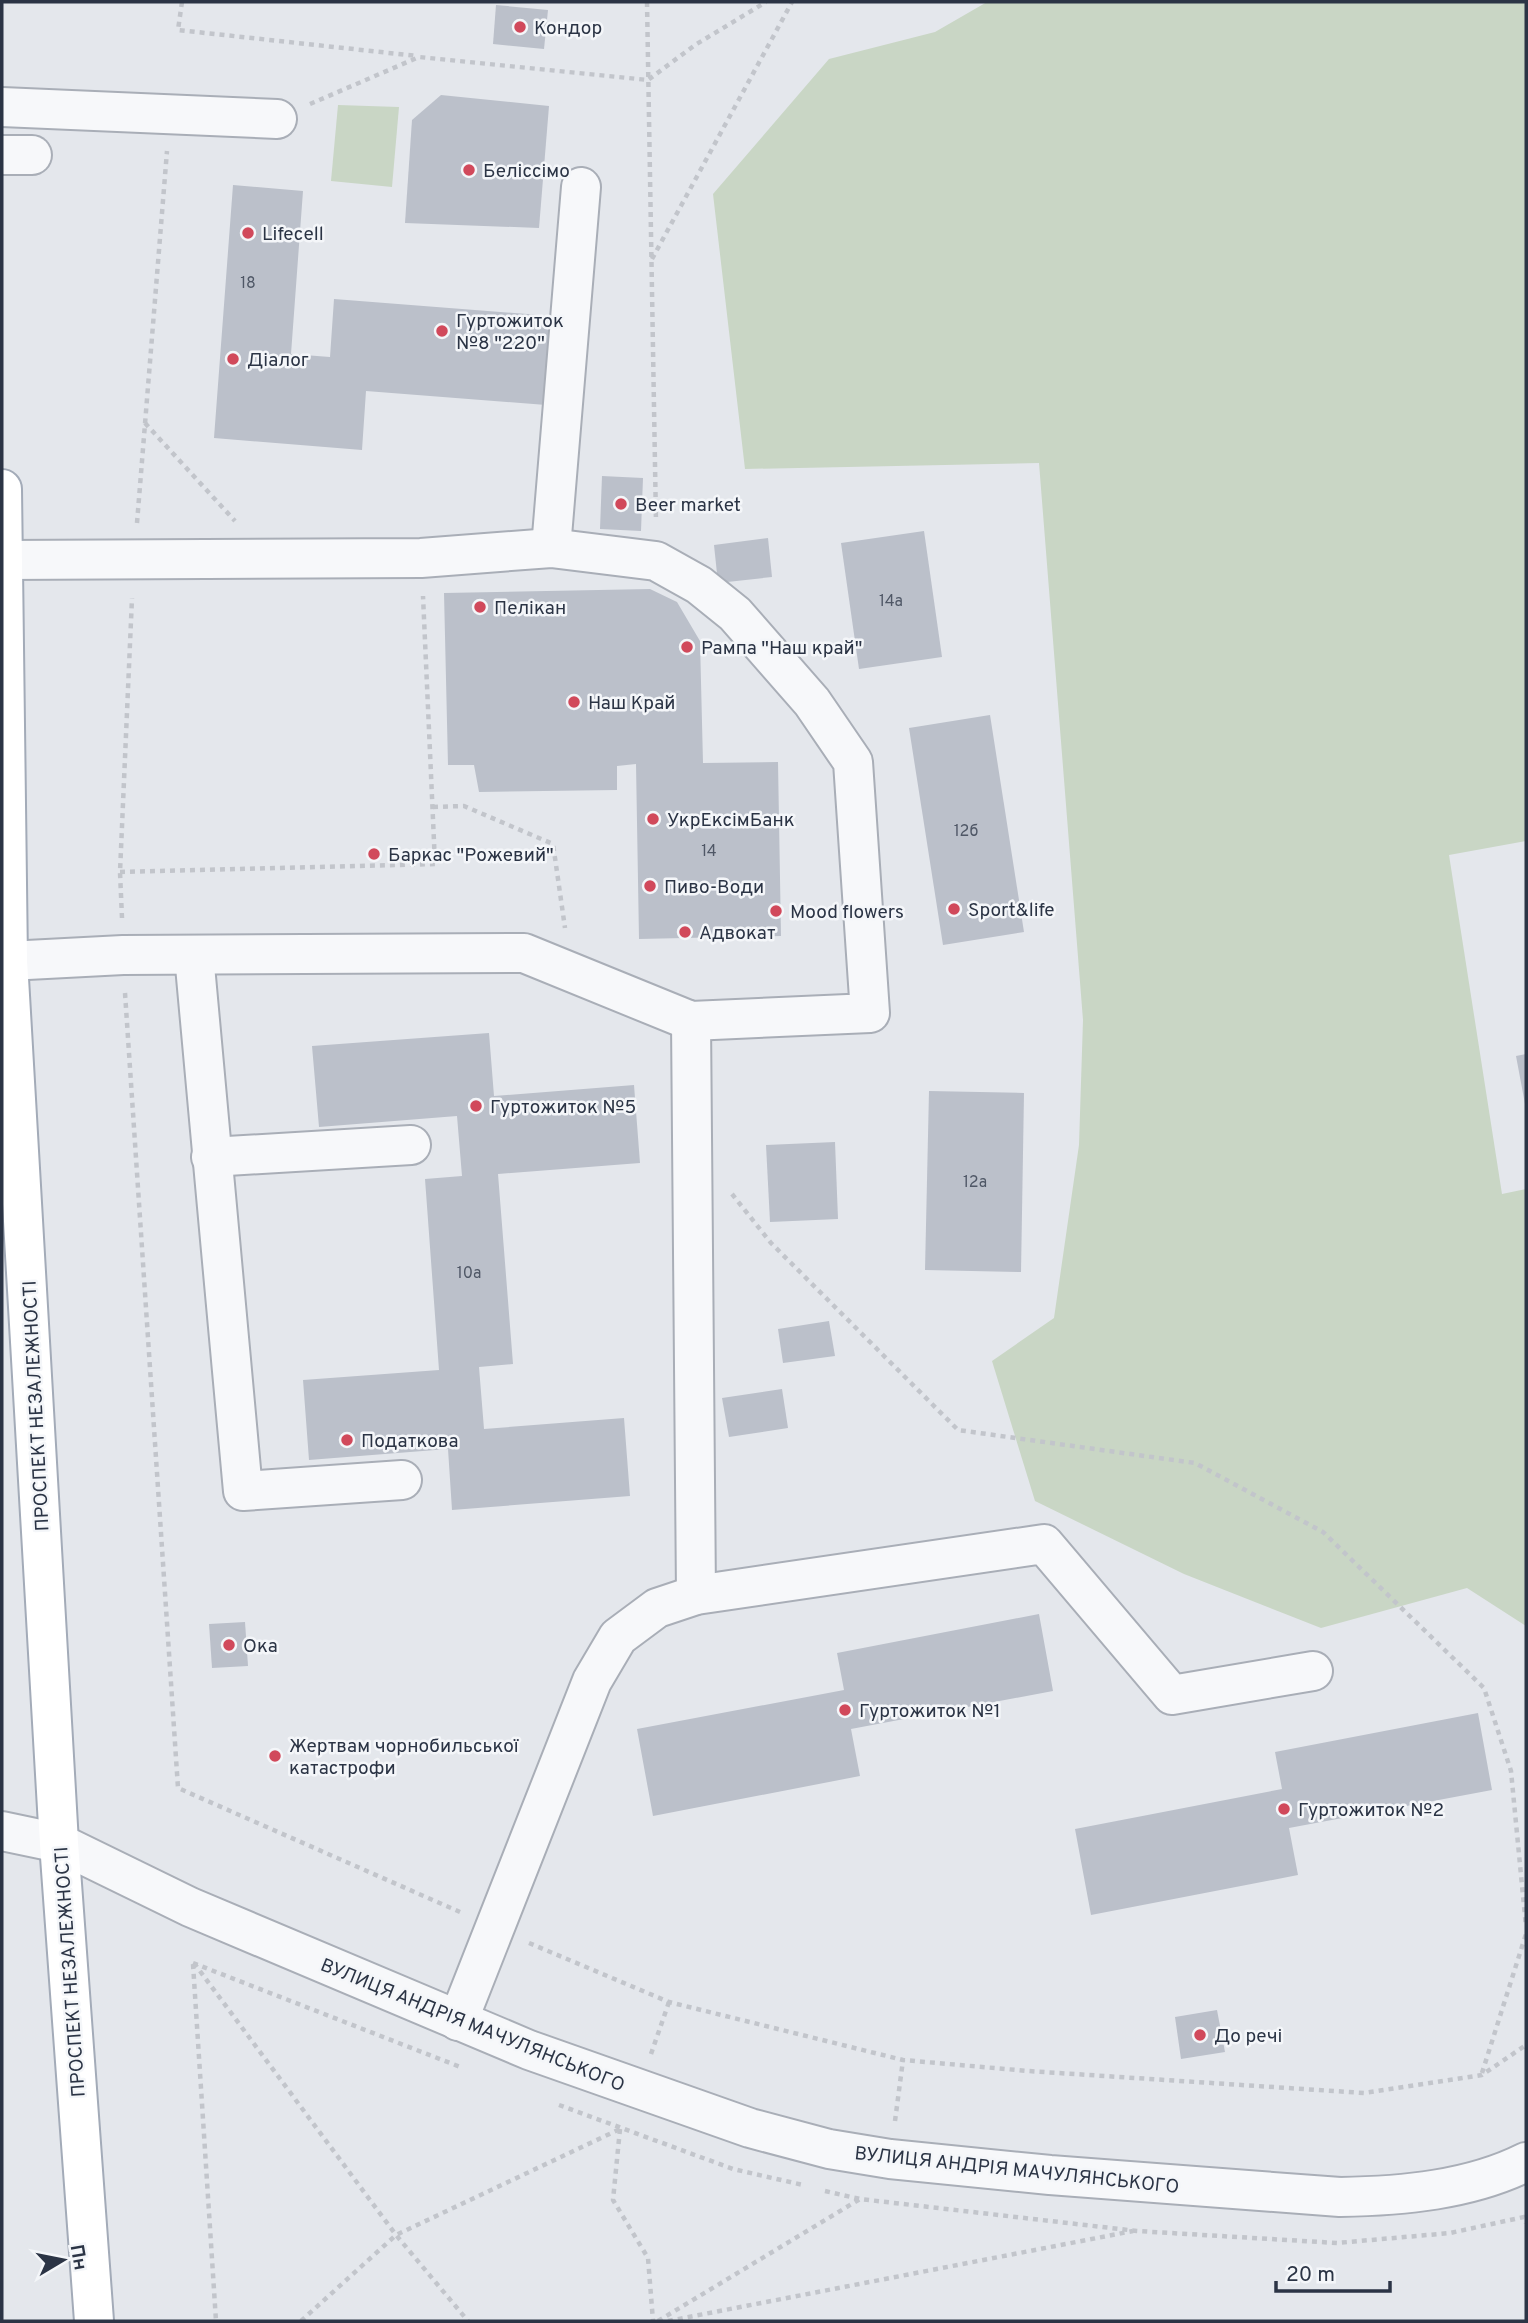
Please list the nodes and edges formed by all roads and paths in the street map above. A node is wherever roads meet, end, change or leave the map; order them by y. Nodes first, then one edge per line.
1 (182, 2) edge
2 (647, 2) edge
3 (766, 2) edge
4 (792, 2) edge
5 (419, 57) junction
6 (648, 80) junction
7 (2, 107) edge
8 (277, 119) joint
9 (581, 187) dead end
10 (651, 259) junction
11 (145, 423) dead end
12 (2, 489) edge
13 (551, 548) junction
14 (421, 558) junction
15 (4, 560) junction
16 (271, 560) junction
17 (656, 561) junction
18 (433, 807) junction
19 (4, 858) edge
20 (120, 872) dead end
21 (194, 955) junction
22 (8, 961) junction
23 (563, 968) junction
24 (691, 1021) junction
25 (692, 1144) junction
26 (411, 1145) dead end
27 (211, 1157) junction
28 (402, 1480) dead end
29 (696, 1595) junction
30 (1313, 1671) dead end
31 (178, 1788) dead end
32 (2, 1831) edge
33 (59, 1843) junction
34 (1526, 1927) edge
35 (495, 1929) junction
36 (1526, 1934) edge
37 (458, 2021) junction
38 (1526, 2045) edge
39 (1482, 2075) junction
40 (1526, 2162) edge
41 (860, 2199) dead end
42 (1137, 2231) dead end
43 (396, 2235) junction
44 (94, 2321) edge
45 (216, 2321) edge
46 (301, 2321) edge
47 (468, 2321) edge
48 (655, 2321) edge
49 (668, 2321) edge

1 - 5 path
2 - 6 path
3 - 6 path
4 - 10 path
5 - 6 path
5 - 8 path
6 - 10 path
7 - 8 street
9 - 13 street
10 - 17 path
11 - 16 path
12 - 15 main road, ПРОСПЕКТ НЕЗАЛЕЖНОСТІ
13 - 14 street
13 - 17 street
14 - 16 street
14 - 18 path
15 - 16 street
15 - 19 main road, ПРОСПЕКТ НЕЗАЛЕЖНОСТІ
17 - 24 street
18 - 20 path
18 - 23 path
19 - 22 main road, ПРОСПЕКТ НЕЗАЛЕЖНОСТІ
21 - 22 street
21 - 23 street
21 - 27 street
22 - 33 main road, ПРОСПЕКТ НЕЗАЛЕЖНОСТІ
23 - 24 street
24 - 25 street
25 - 29 street
25 - 34 path
26 - 27 street
27 - 28 street
29 - 30 street
29 - 35 street
31 - 35 path
32 - 33 street, ВУЛИЦЯ АНДРІЯ МАЧУЛЯНСЬКОГО
33 - 37 street, ВУЛИЦЯ АНДРІЯ МАЧУЛЯНСЬКОГО
33 - 44 main road, ПРОСПЕКТ НЕЗАЛЕЖНОСТІ
35 - 37 street
35 - 39 path
36 - 39 path
37 - 40 street, ВУЛИЦЯ АНДРІЯ МАЧУЛЯНСЬКОГО
38 - 39 path
41 - 48 path
42 - 49 path
43 - 45 path
43 - 46 path
43 - 47 path
43 - 48 path

